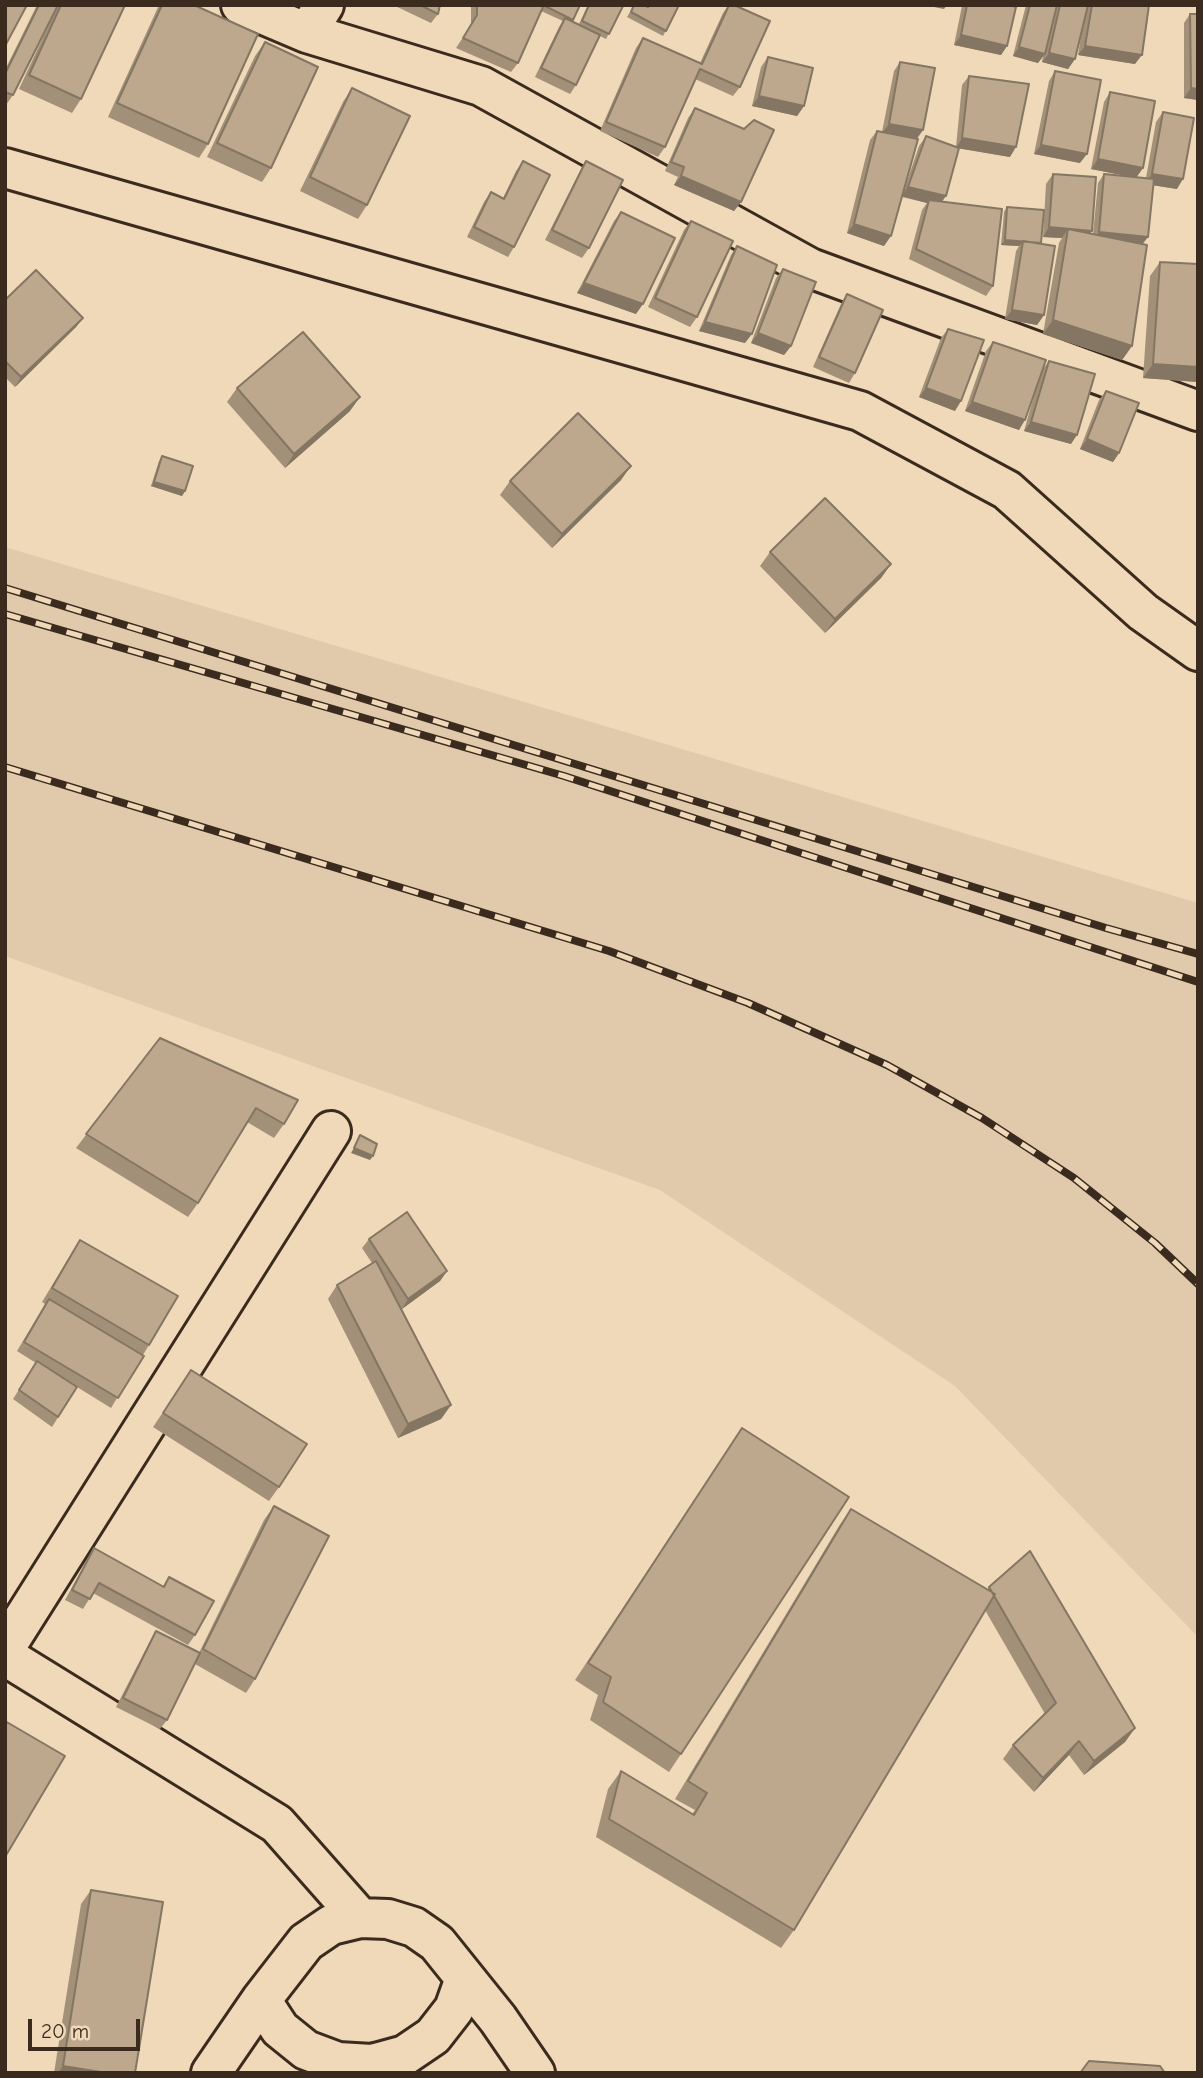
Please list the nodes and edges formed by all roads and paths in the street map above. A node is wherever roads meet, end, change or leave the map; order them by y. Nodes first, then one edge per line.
1 (241, 5) edge
2 (316, 19) edge
3 (5, 168) edge
4 (1198, 411) edge
5 (1198, 651) edge
6 (331, 1131) dead end
7 (5, 1648) edge
8 (5, 1656) edge
9 (360, 1918) junction
10 (466, 1978) junction
11 (261, 2000) junction
12 (211, 2073) edge
13 (535, 2073) edge

1 - 2 street
2 - 4 street
3 - 5 street
6 - 7 street
8 - 9 street
9 - 10 street
9 - 11 street
10 - 11 street
10 - 13 street
11 - 12 street

